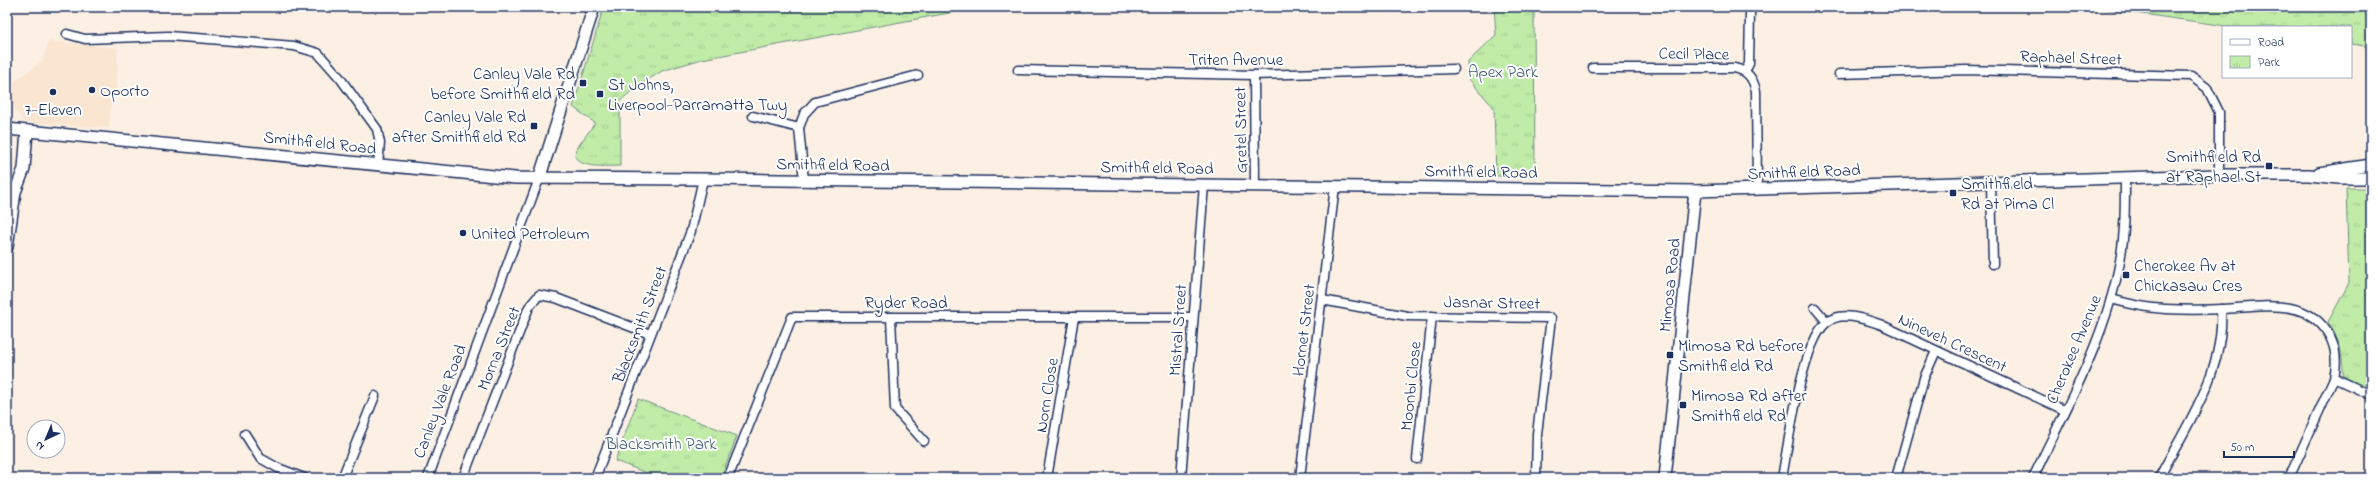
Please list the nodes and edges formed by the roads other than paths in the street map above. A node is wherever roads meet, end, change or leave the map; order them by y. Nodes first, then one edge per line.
1 (594, 7) edge
2 (1750, 12) dead end
3 (67, 34) dead end
4 (1593, 68) dead end
5 (1018, 70) dead end
6 (1454, 70) dead end
7 (1745, 71) junction
8 (1839, 74) dead end
9 (918, 75) dead end
10 (1254, 75) junction
11 (753, 116) dead end
12 (799, 128) junction
13 (7, 129) edge
14 (27, 131) junction
15 (2371, 164) edge
16 (378, 165) junction
17 (2218, 175) junction
18 (2309, 175) junction
19 (703, 178) junction
20 (2371, 178) edge
21 (539, 179) junction
22 (2125, 179) junction
23 (804, 181) junction
24 (1991, 183) junction
25 (1204, 185) junction
26 (1255, 185) junction
27 (1335, 186) junction
28 (1757, 189) junction
29 (1695, 191) junction
30 (7, 247) edge
31 (1993, 264) dead end
32 (2111, 299) junction
33 (1322, 300) junction
34 (1815, 308) dead end
35 (2221, 309) junction
36 (1432, 316) junction
37 (891, 317) junction
38 (1074, 317) junction
39 (1193, 317) junction
40 (1827, 322) junction
41 (650, 334) junction
42 (1936, 351) junction
43 (2334, 378) junction
44 (2371, 395) edge
45 (375, 396) dead end
46 (2064, 410) junction
47 (245, 434) dead end
48 (924, 441) dead end
49 (1417, 460) dead end
50 (304, 478) edge
51 (342, 478) edge
52 (428, 478) edge
53 (463, 478) edge
54 (595, 478) edge
55 (728, 478) edge
56 (1047, 478) edge
57 (1181, 478) edge
58 (1300, 478) edge
59 (1536, 478) edge
60 (1665, 478) edge
61 (1782, 478) edge
62 (1896, 478) edge
63 (2033, 478) edge
64 (2159, 478) edge
65 (2289, 478) edge

1 - 21 main road
2 - 7 street
3 - 16 street
4 - 7 street, Cecil Place
5 - 10 street, Triten Avenue
6 - 10 street, Triten Avenue
7 - 28 street, Cecil Place
8 - 17 street, Raphael Street
9 - 12 street
10 - 26 street, Gretel Street
11 - 12 street
12 - 23 street
13 - 14 main road, Smithfield Road
14 - 16 main road, Smithfield Road
14 - 30 main road
15 - 18 main road, Smithfield Road
16 - 21 main road, Smithfield Road
17 - 18 main road, Smithfield Road
17 - 22 main road, Smithfield Road
18 - 20 main road, Smithfield Road
19 - 21 main road, Smithfield Road
19 - 23 main road, Smithfield Road
19 - 41 street, Blacksmith Street
21 - 52 street, Canley Vale Road
22 - 24 main road, Smithfield Road
22 - 32 street, Cherokee Avenue
23 - 25 main road, Smithfield Road
24 - 28 main road, Smithfield Road
24 - 31 street
25 - 26 main road, Smithfield Road
25 - 39 street, Mistral Street
26 - 27 main road, Smithfield Road
27 - 29 main road, Smithfield Road
27 - 33 street, Hornet Street
28 - 29 main road, Smithfield Road
29 - 60 main road, Mimosa Road
32 - 35 street
32 - 46 street, Cherokee Avenue
33 - 36 street, Jasnar Street
33 - 58 street, Hornet Street
34 - 40 street
35 - 43 street
35 - 64 street
36 - 49 street, Moonbi Close
36 - 59 street, Jasnar Street
37 - 38 street, Ryder Road
37 - 48 street
37 - 55 street, Ryder Road
38 - 39 street, Ryder Road
38 - 56 street, Norn Close
39 - 57 street, Mistral Street
40 - 42 street, Nineveh Crescent
40 - 61 street
41 - 53 street, Morna Street
41 - 54 street, Blacksmith Street
42 - 46 street, Nineveh Crescent
42 - 62 street
43 - 44 street
43 - 65 street
45 - 51 street
46 - 63 street, Cherokee Avenue
47 - 50 street

